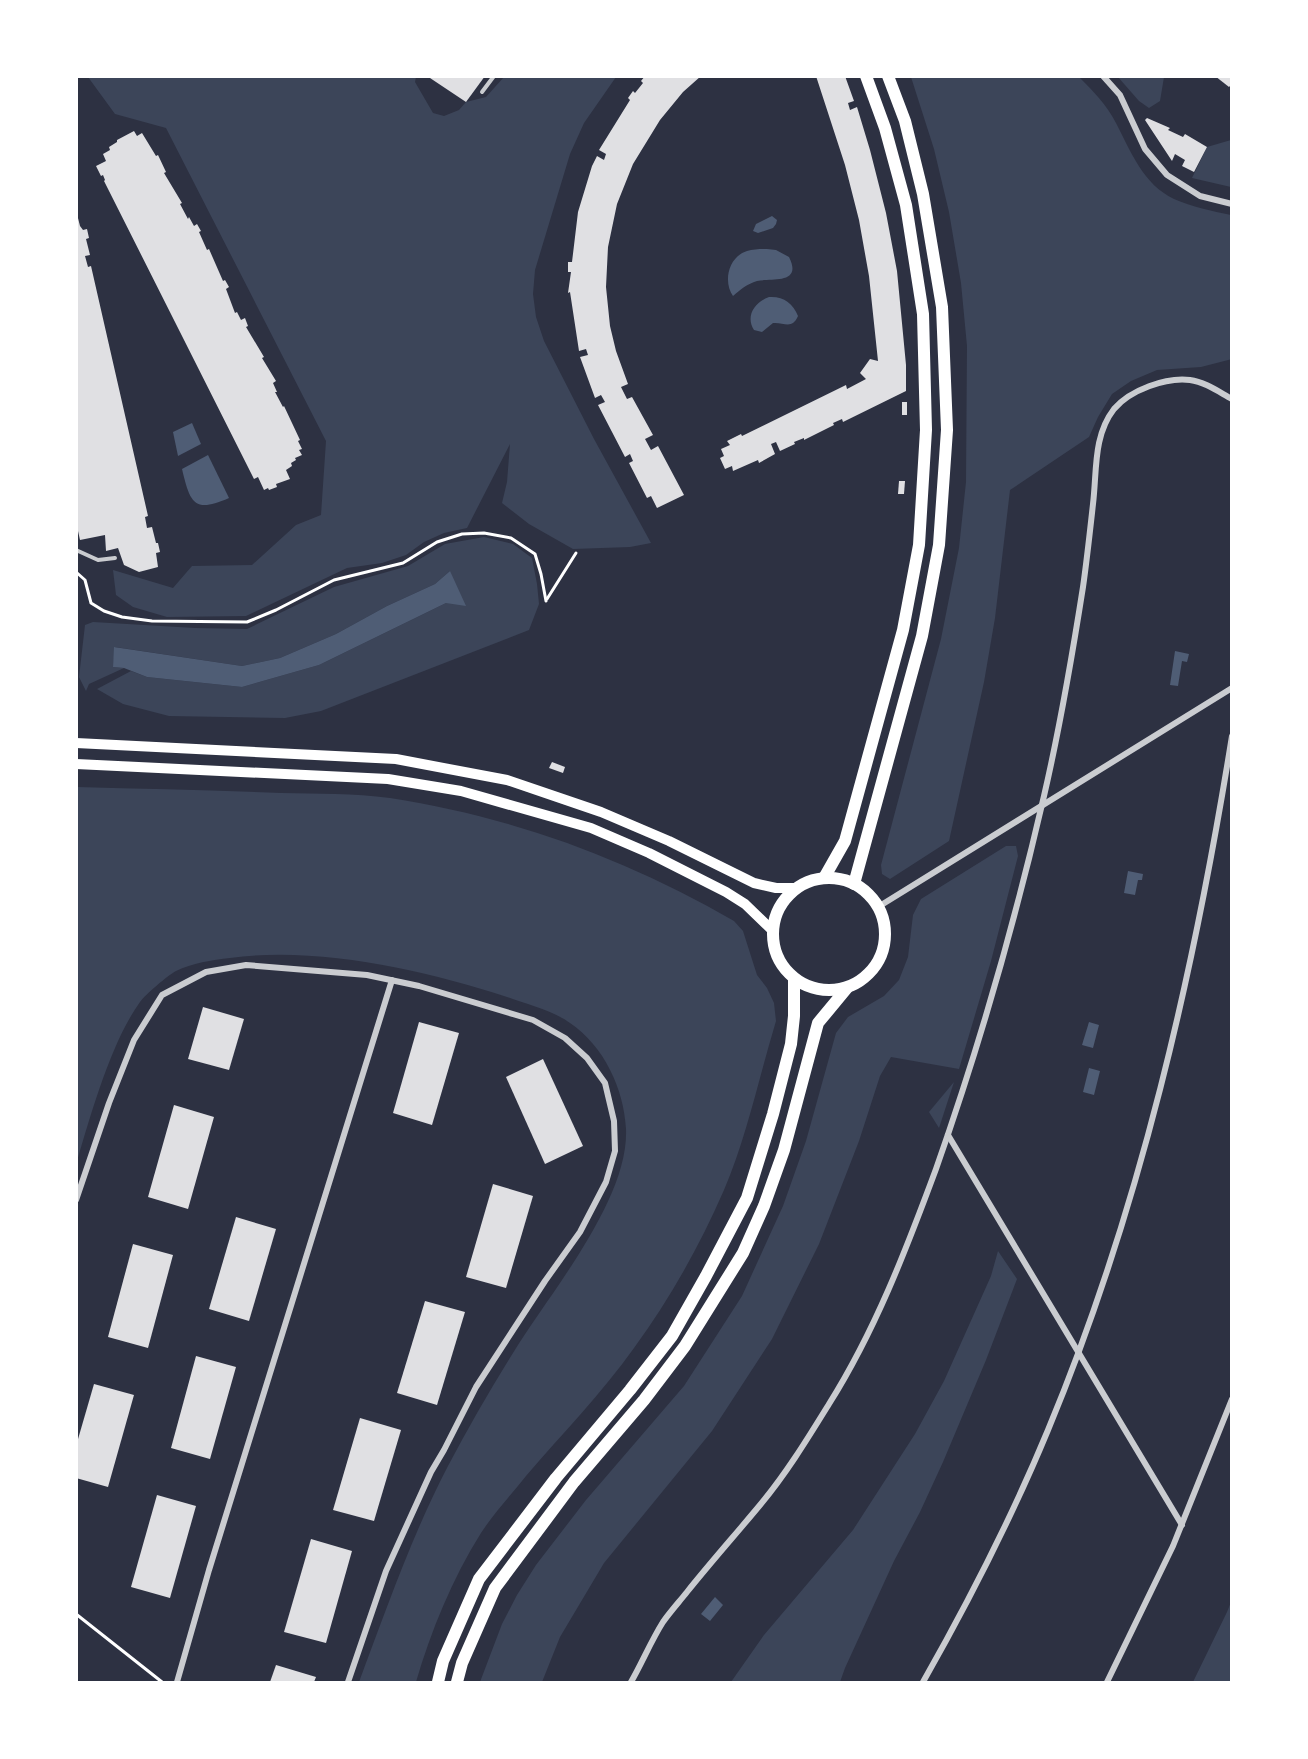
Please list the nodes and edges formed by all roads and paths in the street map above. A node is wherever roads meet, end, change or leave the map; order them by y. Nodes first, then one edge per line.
1 (494, 76) edge
2 (867, 76) edge
3 (888, 76) edge
4 (1103, 76) edge
5 (482, 92) dead end
6 (1232, 204) edge
7 (1232, 399) edge
8 (76, 550) edge
9 (576, 553) dead end
10 (115, 558) dead end
11 (76, 572) edge
12 (1232, 688) edge
13 (1232, 736) edge
14 (76, 743) edge
15 (76, 764) edge
16 (1042, 805) junction
17 (824, 878) junction
18 (854, 884) junction
19 (796, 888) junction
20 (878, 907) junction
21 (772, 931) junction
22 (794, 979) junction
23 (392, 980) junction
24 (847, 988) junction
25 (948, 1135) junction
26 (76, 1200) edge
27 (1077, 1353) junction
28 (1232, 1399) edge
29 (1182, 1525) junction
30 (76, 1614) edge
31 (162, 1683) edge
32 (177, 1683) edge
33 (348, 1683) edge
34 (438, 1683) edge
35 (457, 1683) edge
36 (631, 1683) edge
37 (923, 1683) edge
38 (1107, 1683) edge

1 - 5 lane
2 - 17 main road
3 - 18 main road
4 - 6 street
7 - 16 street
8 - 10 lane
9 - 11 path
12 - 16 street
13 - 27 street
14 - 19 main road
15 - 21 main road
16 - 20 street
16 - 25 street
17 - 18 main road
17 - 19 main road
18 - 20 main road
19 - 21 main road
20 - 24 main road
21 - 22 main road
22 - 24 main road
22 - 34 main road
23 - 26 street
23 - 32 street
23 - 33 street
24 - 35 main road
25 - 27 street
25 - 36 street
27 - 29 street
27 - 37 street
28 - 29 street
29 - 38 street
30 - 31 path

